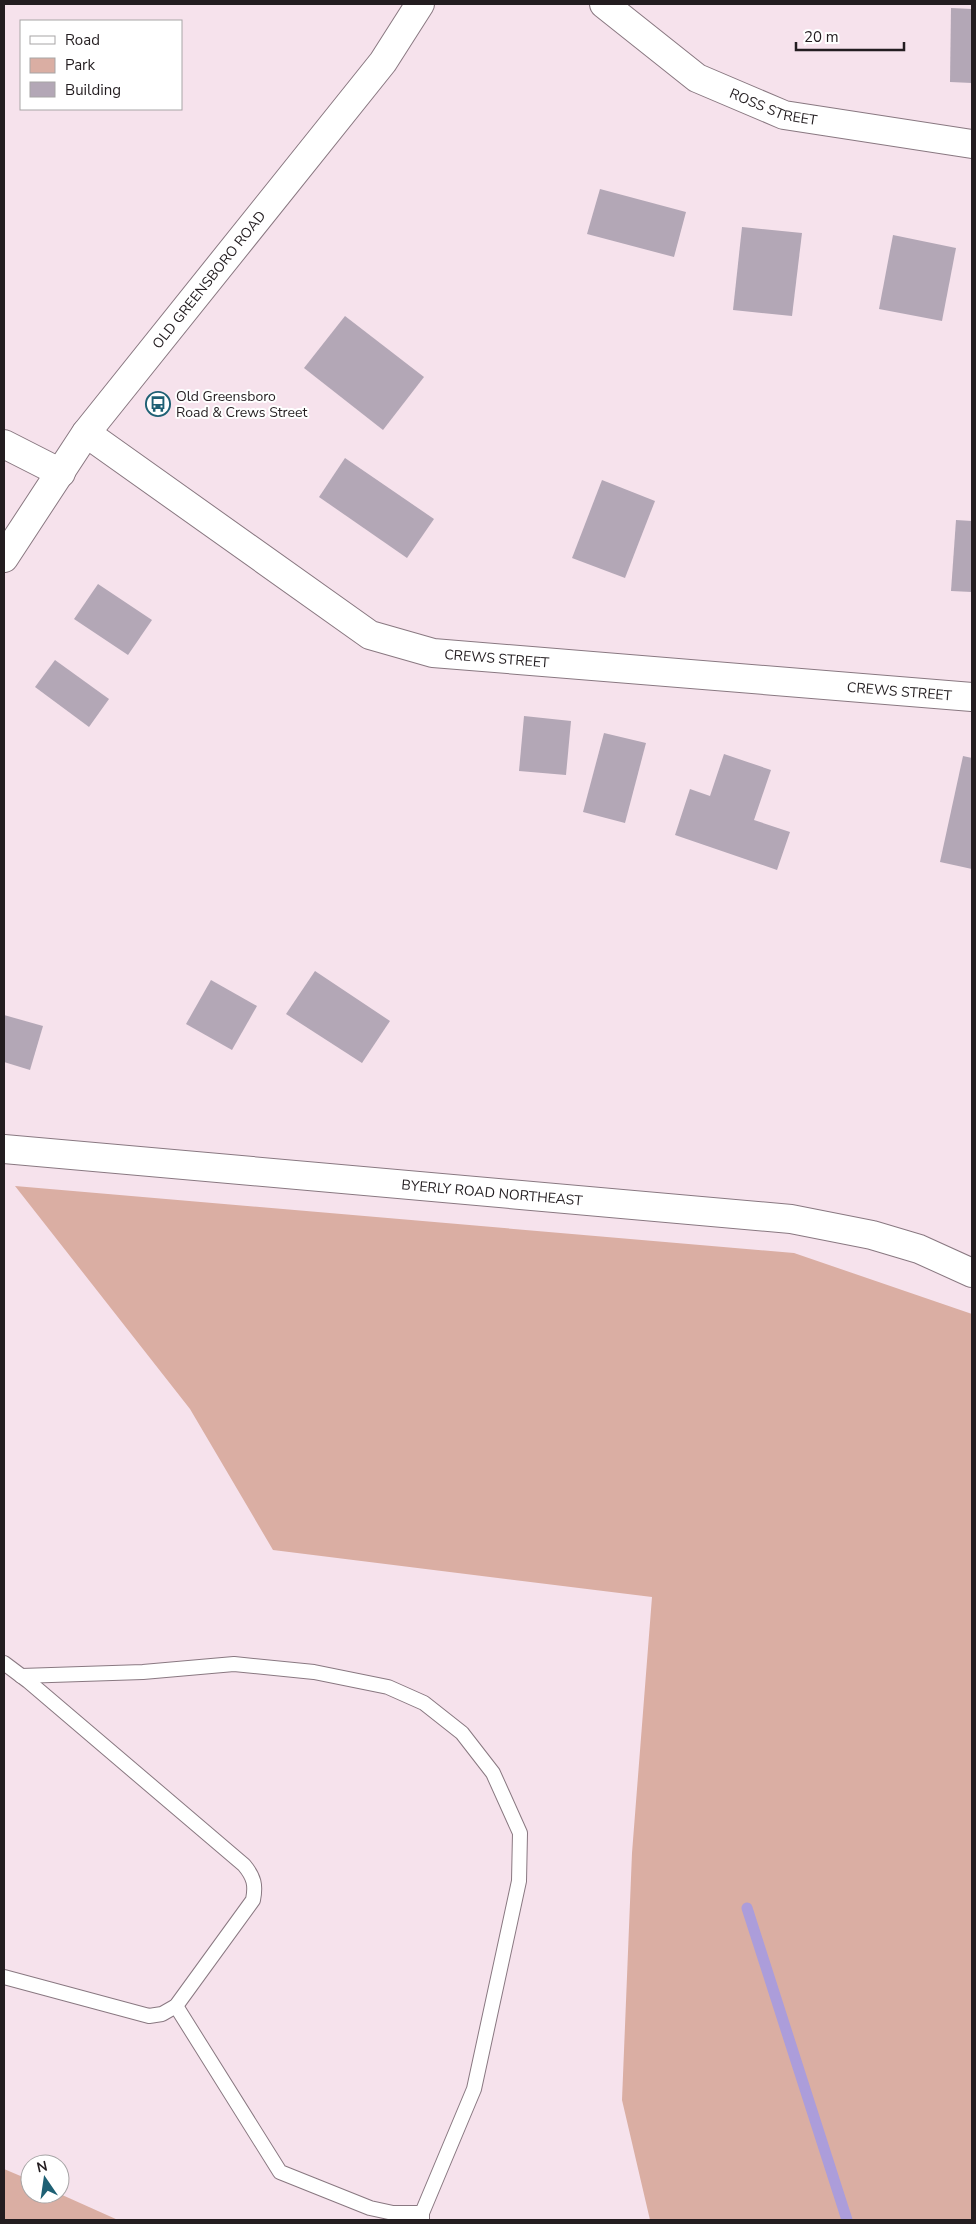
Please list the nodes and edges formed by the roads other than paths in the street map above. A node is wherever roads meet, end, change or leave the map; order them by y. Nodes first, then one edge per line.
1 (420, 4) edge
2 (604, 4) edge
3 (972, 144) edge
4 (86, 433) junction
5 (4, 444) edge
6 (61, 474) junction
7 (4, 558) edge
8 (972, 697) edge
9 (4, 1149) edge
10 (972, 1273) edge
11 (4, 1663) edge
12 (21, 1676) junction
13 (4, 1977) edge
14 (176, 2006) junction
15 (422, 2217) edge

1 - 4 street, OLD GREENSBORO ROAD
2 - 3 street, ROSS STREET
4 - 6 street, OLD GREENSBORO ROAD
4 - 8 street, CREWS STREET
5 - 6 street
6 - 7 street, OLD GREENSBORO ROAD
9 - 10 street, BYERLY ROAD NORTHEAST
11 - 12 lane
12 - 14 lane
12 - 15 lane
13 - 14 lane
14 - 15 lane

